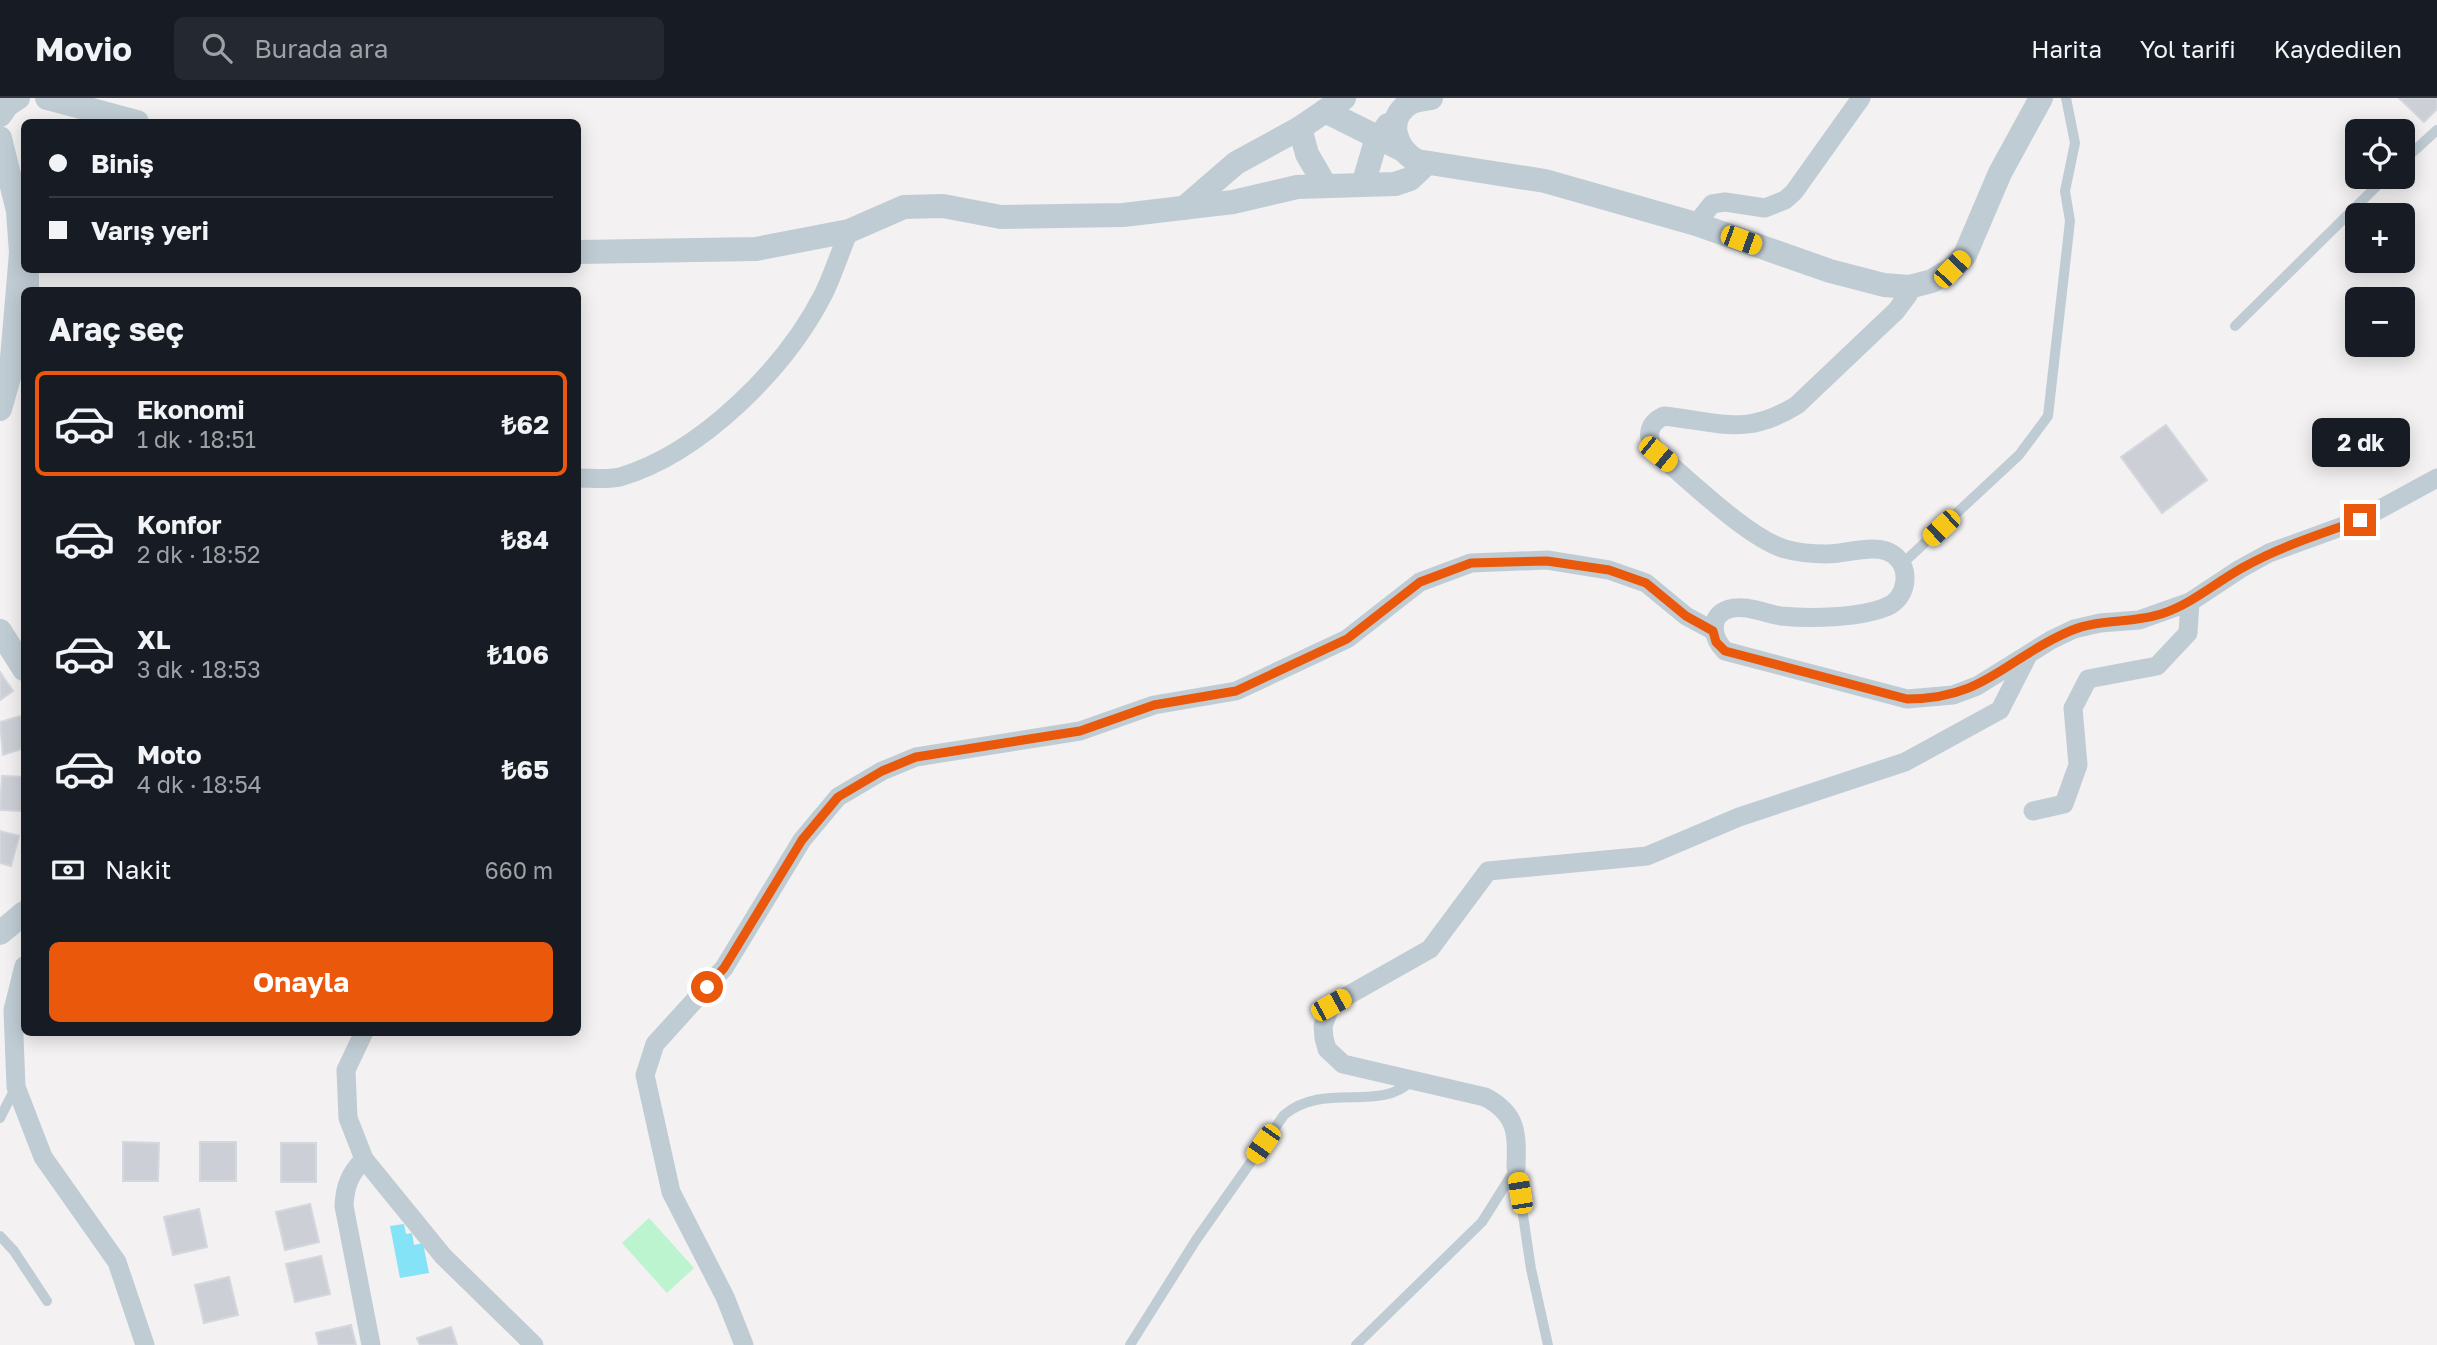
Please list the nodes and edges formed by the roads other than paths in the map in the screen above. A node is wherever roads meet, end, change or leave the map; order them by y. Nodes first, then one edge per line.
1 (17, 98) edge
2 (47, 98) edge
3 (1431, 98) edge
4 (1861, 98) edge
5 (2041, 98) edge
6 (2066, 98) edge
7 (1335, 104) edge
8 (0, 114) edge
9 (126, 119) edge
10 (1300, 128) junction
11 (2437, 130) edge
12 (0, 138) edge
13 (1390, 143) junction
14 (2415, 149) edge
15 (1427, 163) junction
16 (1325, 185) junction
17 (1363, 185) junction
18 (2374, 189) edge
19 (1184, 208) junction
20 (1696, 224) junction
21 (21, 229) edge
22 (849, 231) junction
23 (581, 252) edge
24 (1909, 287) junction
25 (21, 295) edge
26 (2235, 326) dead end
27 (0, 409) edge
28 (581, 478) edge
29 (2437, 478) edge
30 (1902, 564) junction
31 (2190, 602) junction
32 (0, 631) edge
33 (1713, 631) junction
34 (2028, 656) junction
35 (21, 663) edge
36 (2033, 811) dead end
37 (21, 916) edge
38 (0, 933) edge
39 (21, 977) edge
40 (362, 1036) edge
41 (1411, 1081) junction
42 (16, 1087) junction
43 (0, 1118) edge
44 (364, 1159) junction
45 (1516, 1168) junction
46 (0, 1236) edge
47 (47, 1301) dead end
48 (145, 1345) edge
49 (371, 1345) edge
50 (534, 1345) edge
51 (744, 1345) edge
52 (1130, 1345) edge
53 (1356, 1345) edge
54 (1548, 1345) edge

1 - 8 street
2 - 9 street
3 - 13 street
4 - 20 street
5 - 24 street
6 - 30 lane
7 - 10 street
7 - 13 street
10 - 16 street
10 - 19 street
11 - 14 lane
12 - 21 street
13 - 15 street
13 - 17 street
15 - 17 street
15 - 20 street
16 - 17 street
16 - 19 street
18 - 26 lane
19 - 22 street
20 - 24 street
22 - 23 street
22 - 28 street
24 - 30 street
25 - 27 street
29 - 31 street
30 - 33 street
31 - 34 street
31 - 36 street
32 - 35 street
33 - 34 street
33 - 51 street
34 - 41 street
37 - 38 street
39 - 42 street
40 - 44 street
41 - 45 street
41 - 52 lane
42 - 43 lane
42 - 48 street
44 - 49 street
44 - 50 street
45 - 53 lane
45 - 54 lane
46 - 47 lane

